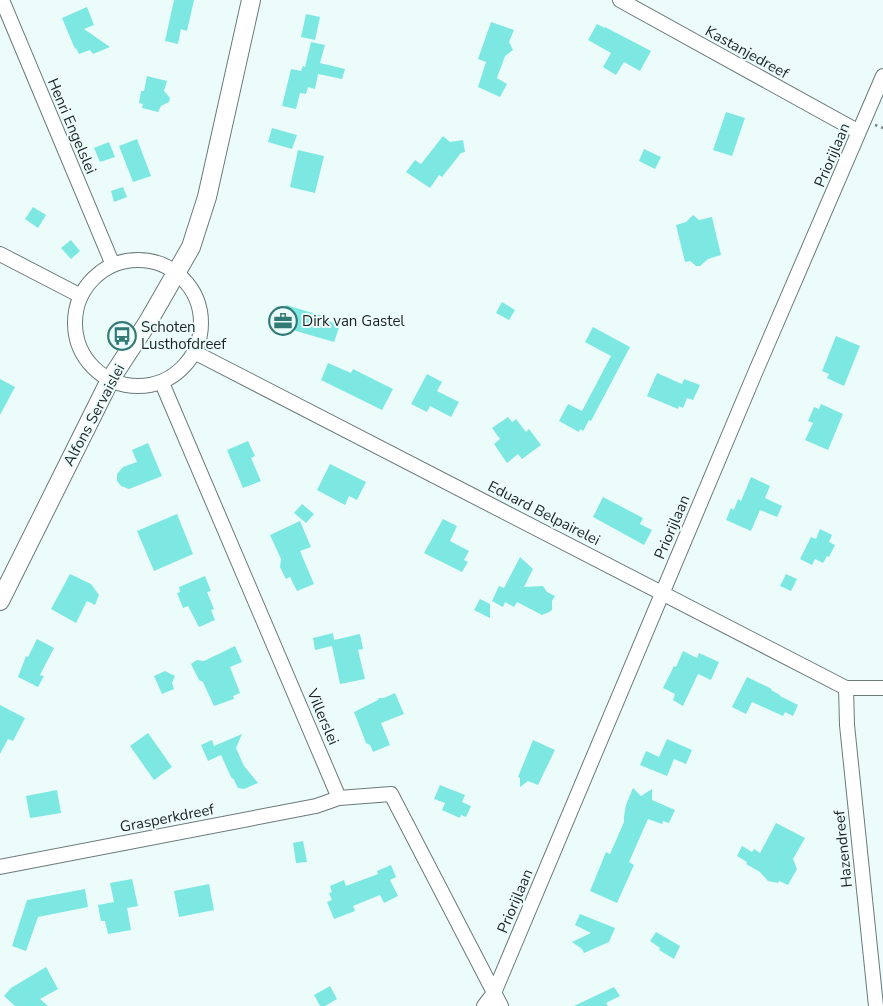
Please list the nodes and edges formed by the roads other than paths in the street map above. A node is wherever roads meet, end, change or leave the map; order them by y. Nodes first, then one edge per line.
1 (2, 0) edge
2 (251, 0) edge
3 (620, 0) edge
4 (883, 76) edge
5 (859, 132) junction
6 (0, 254) edge
7 (113, 265) junction
8 (176, 273) junction
9 (81, 296) junction
10 (194, 352) junction
11 (110, 380) junction
12 (162, 382) junction
13 (662, 592) junction
14 (0, 601) edge
15 (846, 688) junction
16 (883, 688) edge
17 (339, 798) junction
18 (0, 867) edge
19 (494, 993) junction
20 (484, 1006) edge
21 (501, 1006) edge
22 (876, 1006) edge

1 - 7 street, Henri Engelslei
2 - 8 street, Alfons Servaislei
3 - 5 street, Kastanjedreef
4 - 5 street, Priorijlaan
5 - 13 street, Priorijlaan
6 - 9 street
7 - 8 street
7 - 9 street
8 - 10 street
8 - 11 street, Alfons Servaislei
9 - 11 street
10 - 12 street
10 - 13 street, Eduard Belpairelei
11 - 12 street
11 - 14 street, Alfons Servaislei
12 - 17 street, Villerslei
13 - 15 street, Eduard Belpairelei
13 - 19 street, Priorijlaan
15 - 16 street, Eduard Belpairelei
15 - 22 street, Hazendreef
17 - 18 street, Grasperkdreef
17 - 19 street
19 - 20 street, Priorijlaan
19 - 21 street

